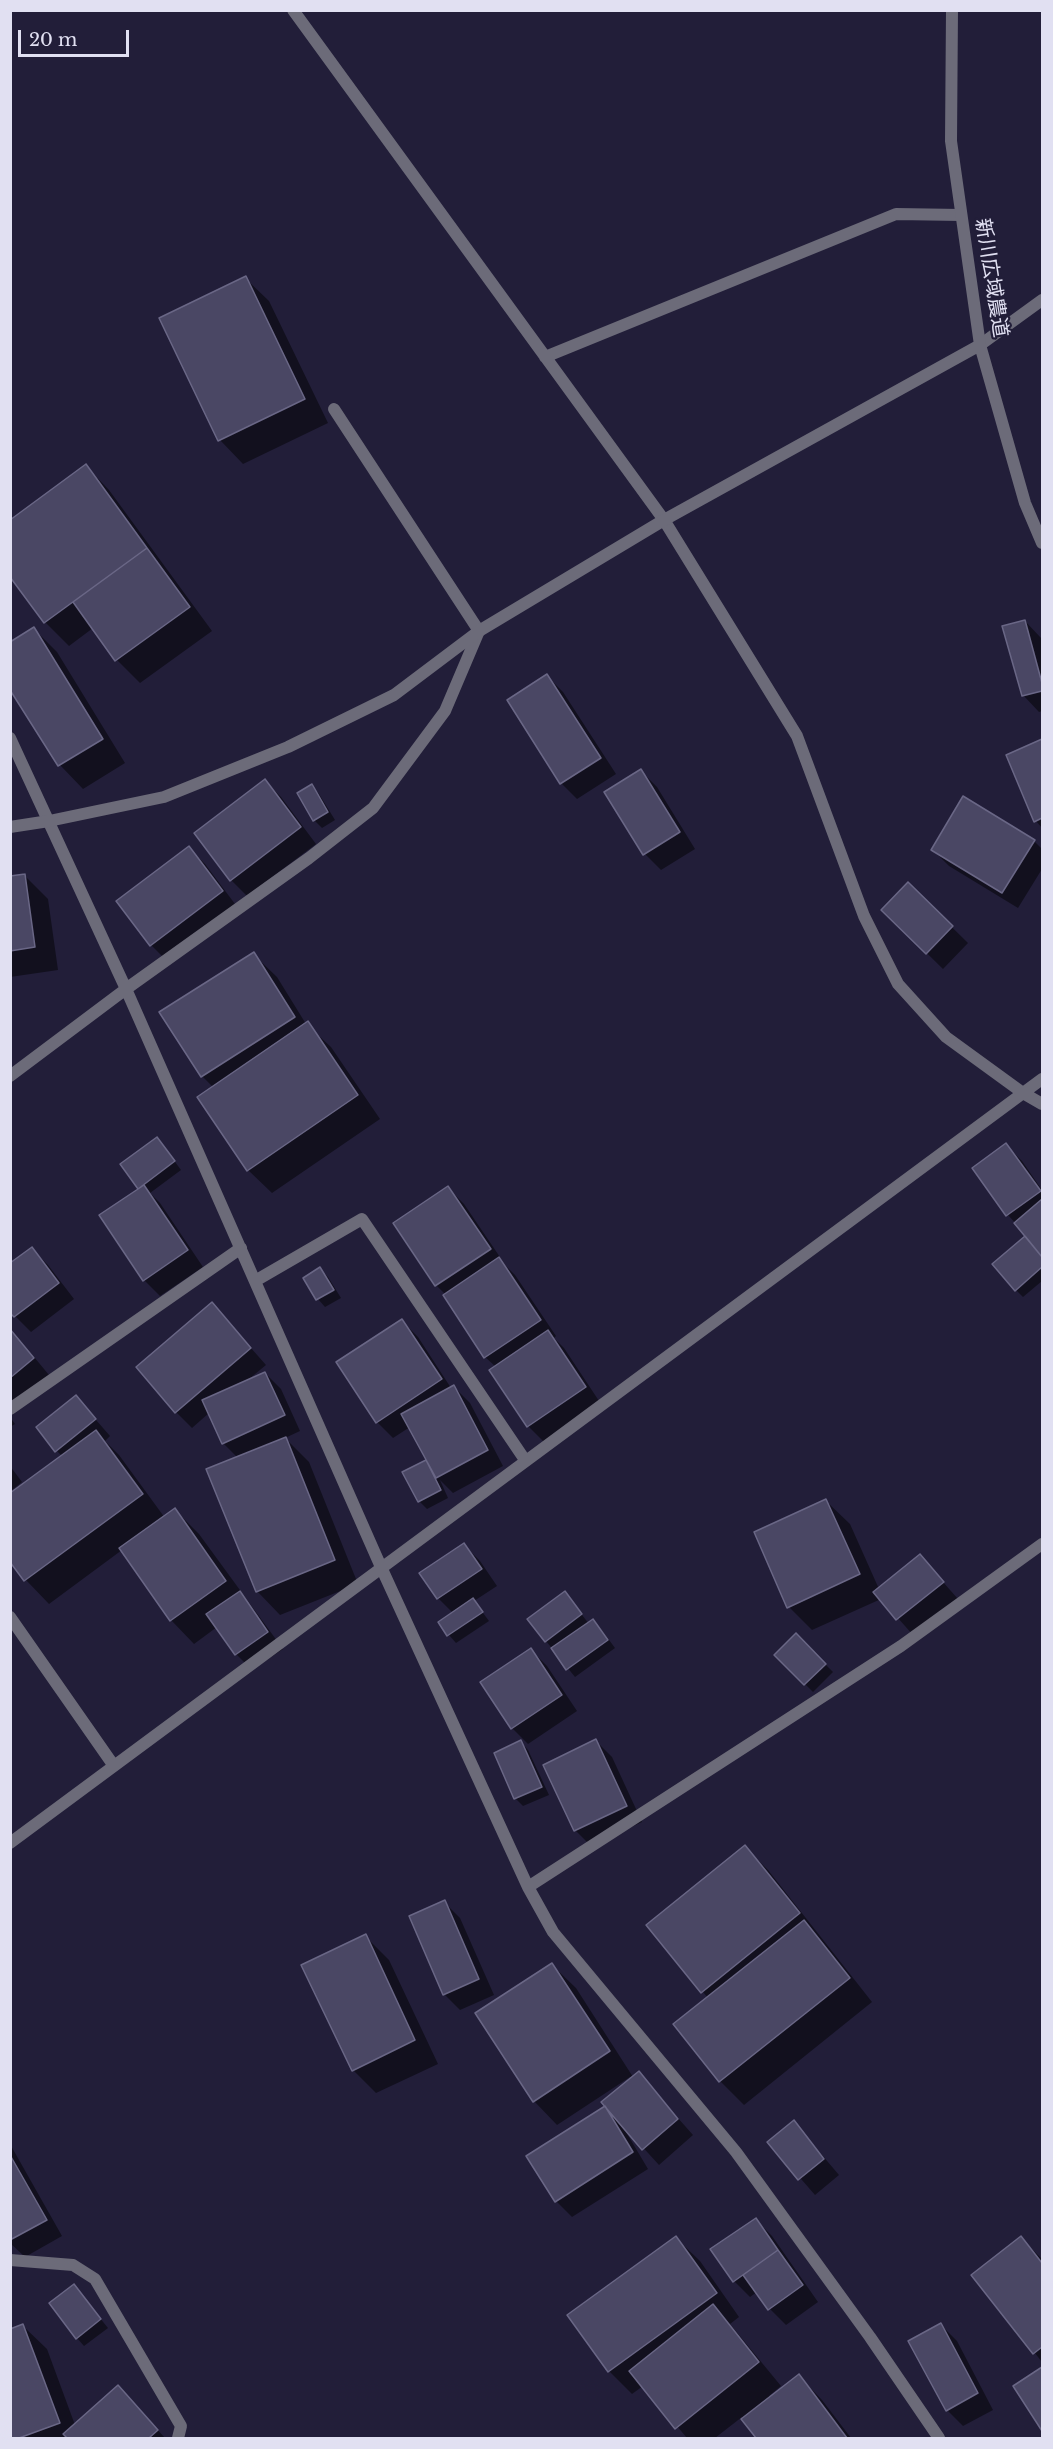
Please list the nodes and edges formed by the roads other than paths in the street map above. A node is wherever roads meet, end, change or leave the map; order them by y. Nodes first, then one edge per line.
1 (293, 10) edge
2 (952, 10) edge
3 (961, 215) junction
4 (1042, 300) edge
5 (980, 345) junction
6 (545, 357) junction
7 (334, 409) dead end
8 (664, 519) junction
9 (1042, 543) edge
10 (479, 631) junction
11 (10, 738) edge
12 (49, 821) junction
13 (10, 827) edge
14 (126, 989) junction
15 (10, 1076) edge
16 (1042, 1078) edge
17 (1023, 1093) junction
18 (1042, 1104) edge
19 (241, 1248) junction
20 (255, 1281) junction
21 (10, 1409) edge
22 (525, 1461) junction
23 (1042, 1544) edge
24 (381, 1567) junction
25 (10, 1617) edge
26 (114, 1766) junction
27 (10, 1843) edge
28 (528, 1887) junction
29 (10, 2260) edge
30 (178, 2439) edge
31 (939, 2439) edge

1 - 6 street
2 - 3 street, 新川広域農道
3 - 5 street, 新川広域農道
3 - 6 street
4 - 5 street
5 - 8 street
5 - 9 street, 新川広域農道
6 - 8 street
7 - 10 street
8 - 10 street
8 - 17 street
10 - 12 street
10 - 14 street
11 - 12 street
12 - 13 street
12 - 14 street
14 - 15 street
14 - 19 street
16 - 17 street
17 - 18 street
17 - 22 street
19 - 20 street
19 - 21 street
20 - 22 street
20 - 24 street
22 - 24 street
23 - 28 street
24 - 26 street
24 - 28 street
25 - 26 street
26 - 27 street
28 - 31 street
29 - 30 street

